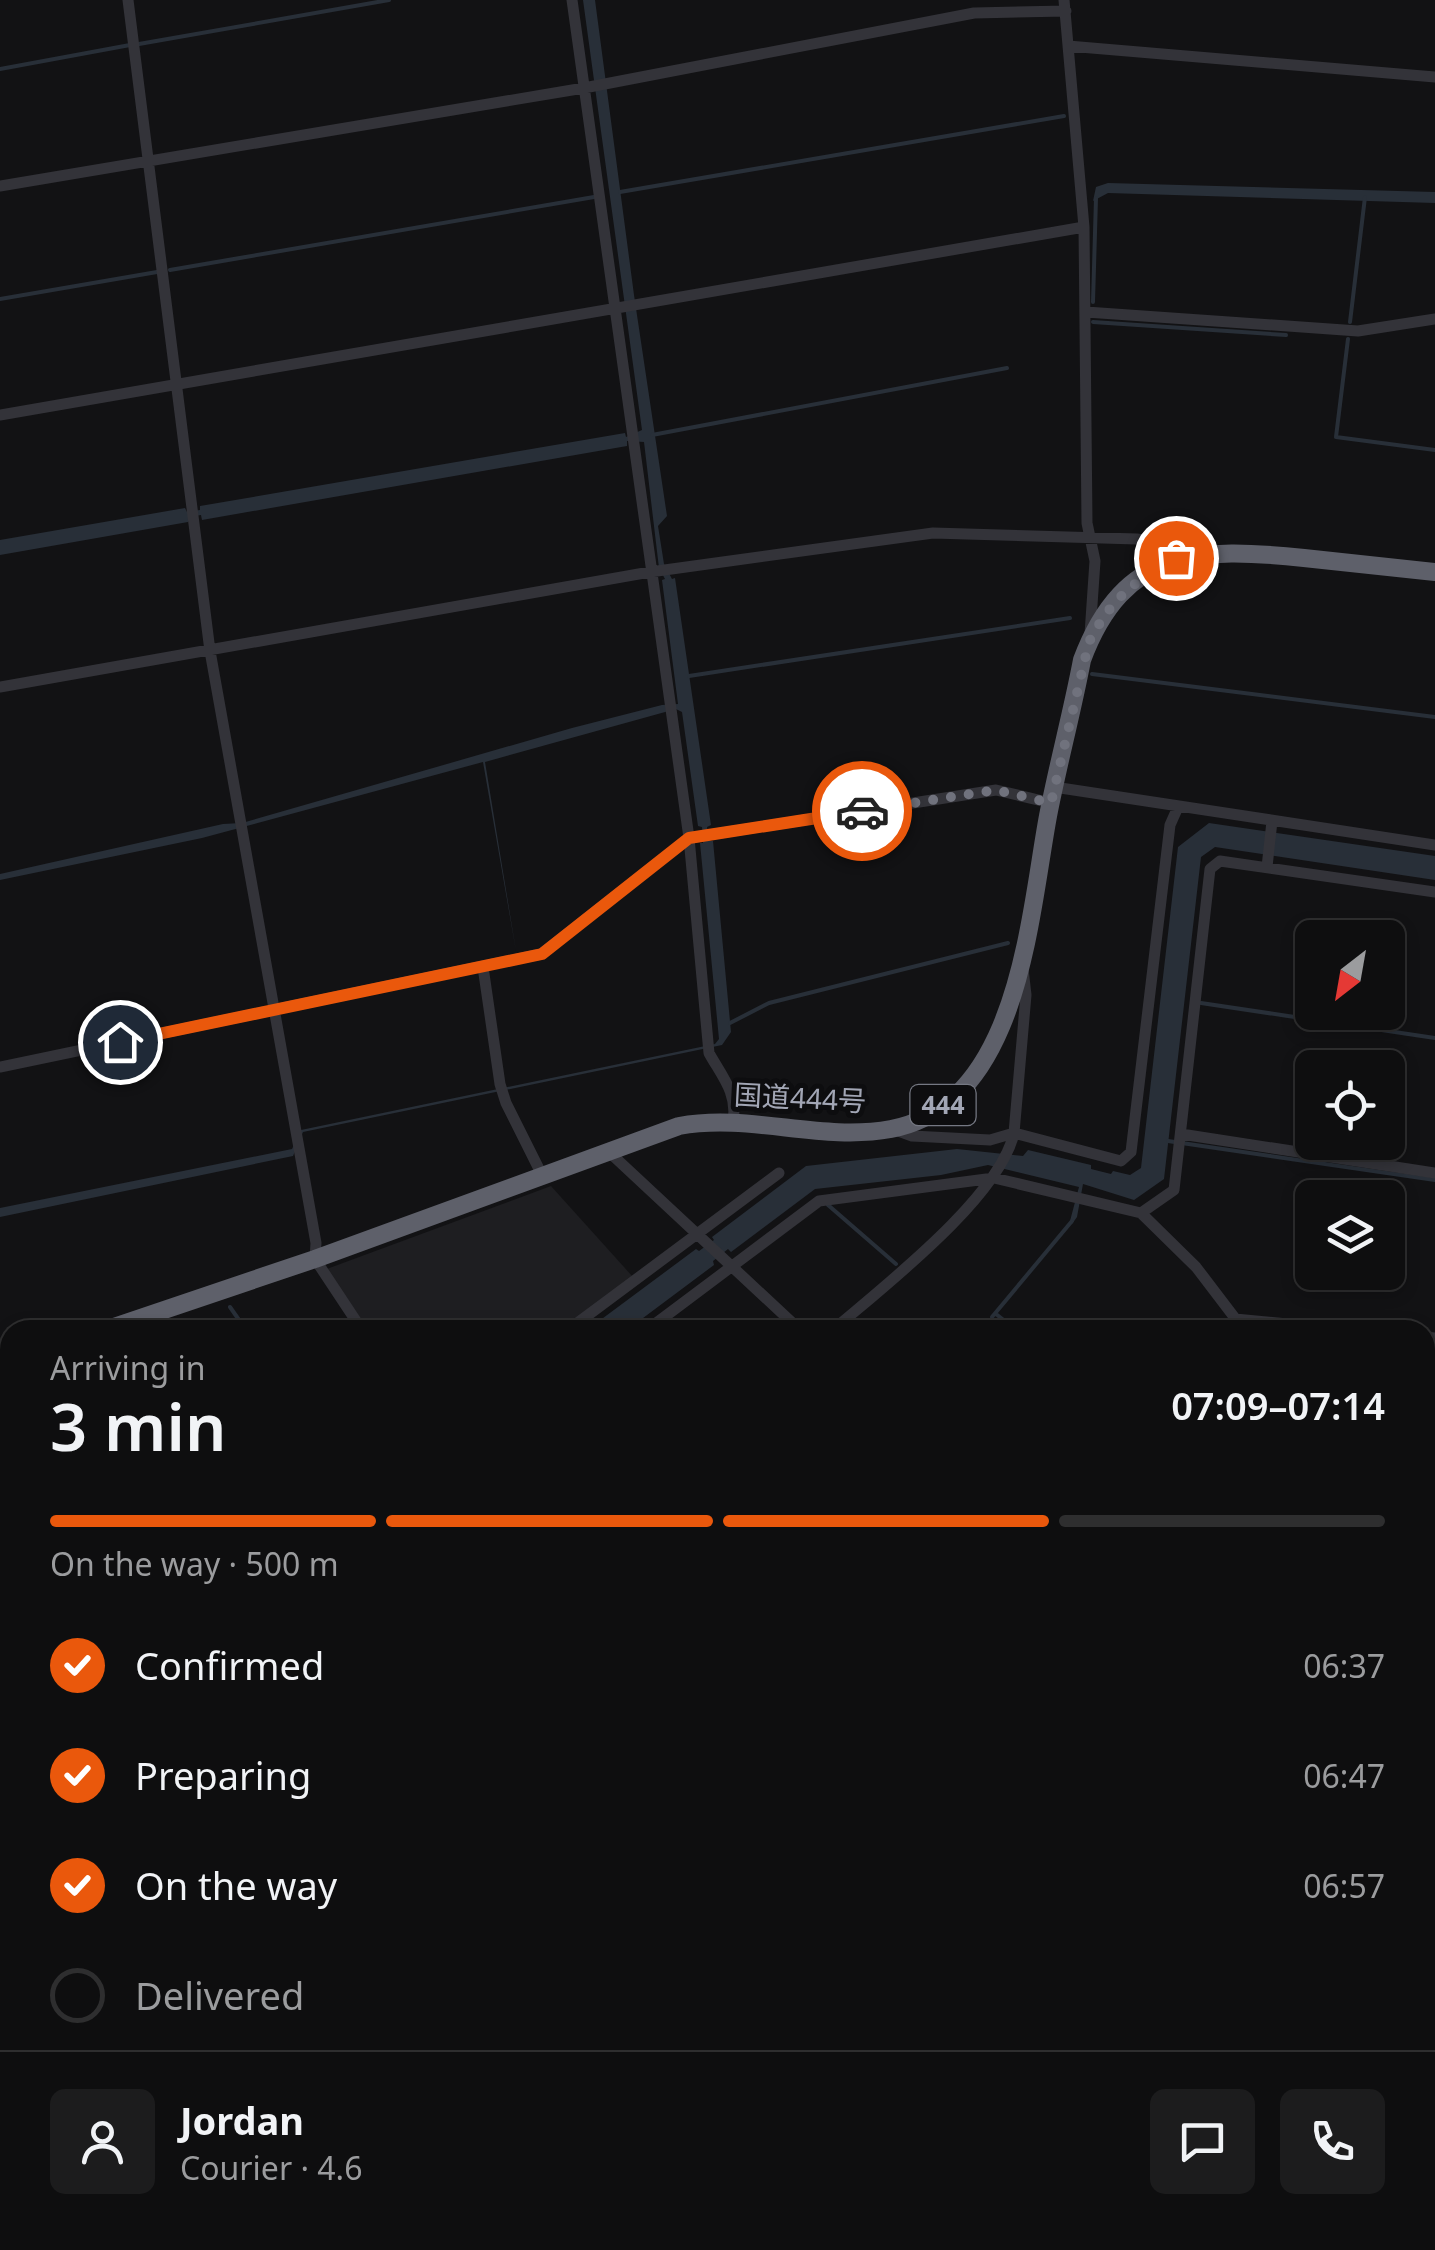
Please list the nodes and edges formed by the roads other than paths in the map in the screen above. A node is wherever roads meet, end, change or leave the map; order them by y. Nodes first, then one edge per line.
1 (128, 0) edge
2 (572, 0) edge
3 (1065, 5) edge
4 (1068, 46) junction
5 (1435, 76) edge
6 (588, 87) junction
7 (149, 159) junction
8 (0, 186) edge
9 (1084, 228) junction
10 (620, 308) junction
11 (1086, 312) junction
12 (1435, 320) edge
13 (178, 384) junction
14 (0, 414) edge
15 (1091, 540) junction
16 (1208, 552) junction
17 (660, 571) junction
18 (1435, 572) edge
19 (1089, 642) junction
20 (210, 651) junction
21 (0, 687) edge
22 (1052, 795) junction
23 (1178, 807) junction
24 (1272, 821) junction
25 (700, 836) junction
26 (1435, 845) edge
27 (1267, 867) junction
28 (1435, 892) edge
29 (1021, 960) junction
30 (483, 967) junction
31 (274, 1010) junction
32 (0, 1067) edge
33 (734, 1121) junction
34 (893, 1128) junction
35 (1012, 1139) junction
36 (1181, 1140) junction
37 (608, 1151) junction
38 (780, 1172) dead end
39 (1435, 1173) edge
40 (542, 1175) junction
41 (994, 1178) junction
42 (1140, 1213) junction
43 (700, 1236) junction
44 (315, 1260) junction
45 (728, 1264) junction
46 (1235, 1319) joint
47 (140, 1320) edge
48 (355, 1320) edge
49 (582, 1320) edge
50 (658, 1320) edge
51 (789, 1320) edge
52 (845, 1320) edge
53 (1245, 1320) edge

1 - 7 street
2 - 6 street
3 - 4 street
3 - 6 street
4 - 5 street
4 - 9 street
6 - 7 street
6 - 10 street
7 - 8 street
7 - 13 street
9 - 10 street
9 - 11 street
10 - 13 street
10 - 17 street
11 - 12 street
11 - 15 street
13 - 14 street
13 - 20 street
15 - 16 street
15 - 17 street
15 - 19 street
16 - 18 highway, 国道444号 / 444
16 - 19 highway, 国道444号 / 444
17 - 20 street
17 - 25 street
19 - 22 highway, 国道444号 / 444
20 - 21 street
20 - 31 street
22 - 23 street
22 - 25 street
22 - 29 highway, 国道444号 / 444
23 - 24 street
23 - 35 street
24 - 26 street
24 - 27 street
25 - 30 street
25 - 33 street
27 - 28 street
27 - 36 street
29 - 34 highway, 国道444号 / 444
29 - 35 street
30 - 31 street
30 - 40 street
31 - 32 street
31 - 44 street
33 - 34 highway, 国道444号 / 444
33 - 37 highway, 国道444号 / 444
34 - 35 street
35 - 41 street
36 - 39 street
36 - 42 street
37 - 40 highway, 国道444号 / 444
37 - 43 street
38 - 43 street
40 - 44 highway, 国道444号 / 444
41 - 42 street
41 - 45 street
41 - 52 street
42 - 46 street
43 - 45 street
43 - 49 street
44 - 47 highway, 国道444号 / 444
44 - 48 street
45 - 50 street
45 - 51 street
46 - 53 street

